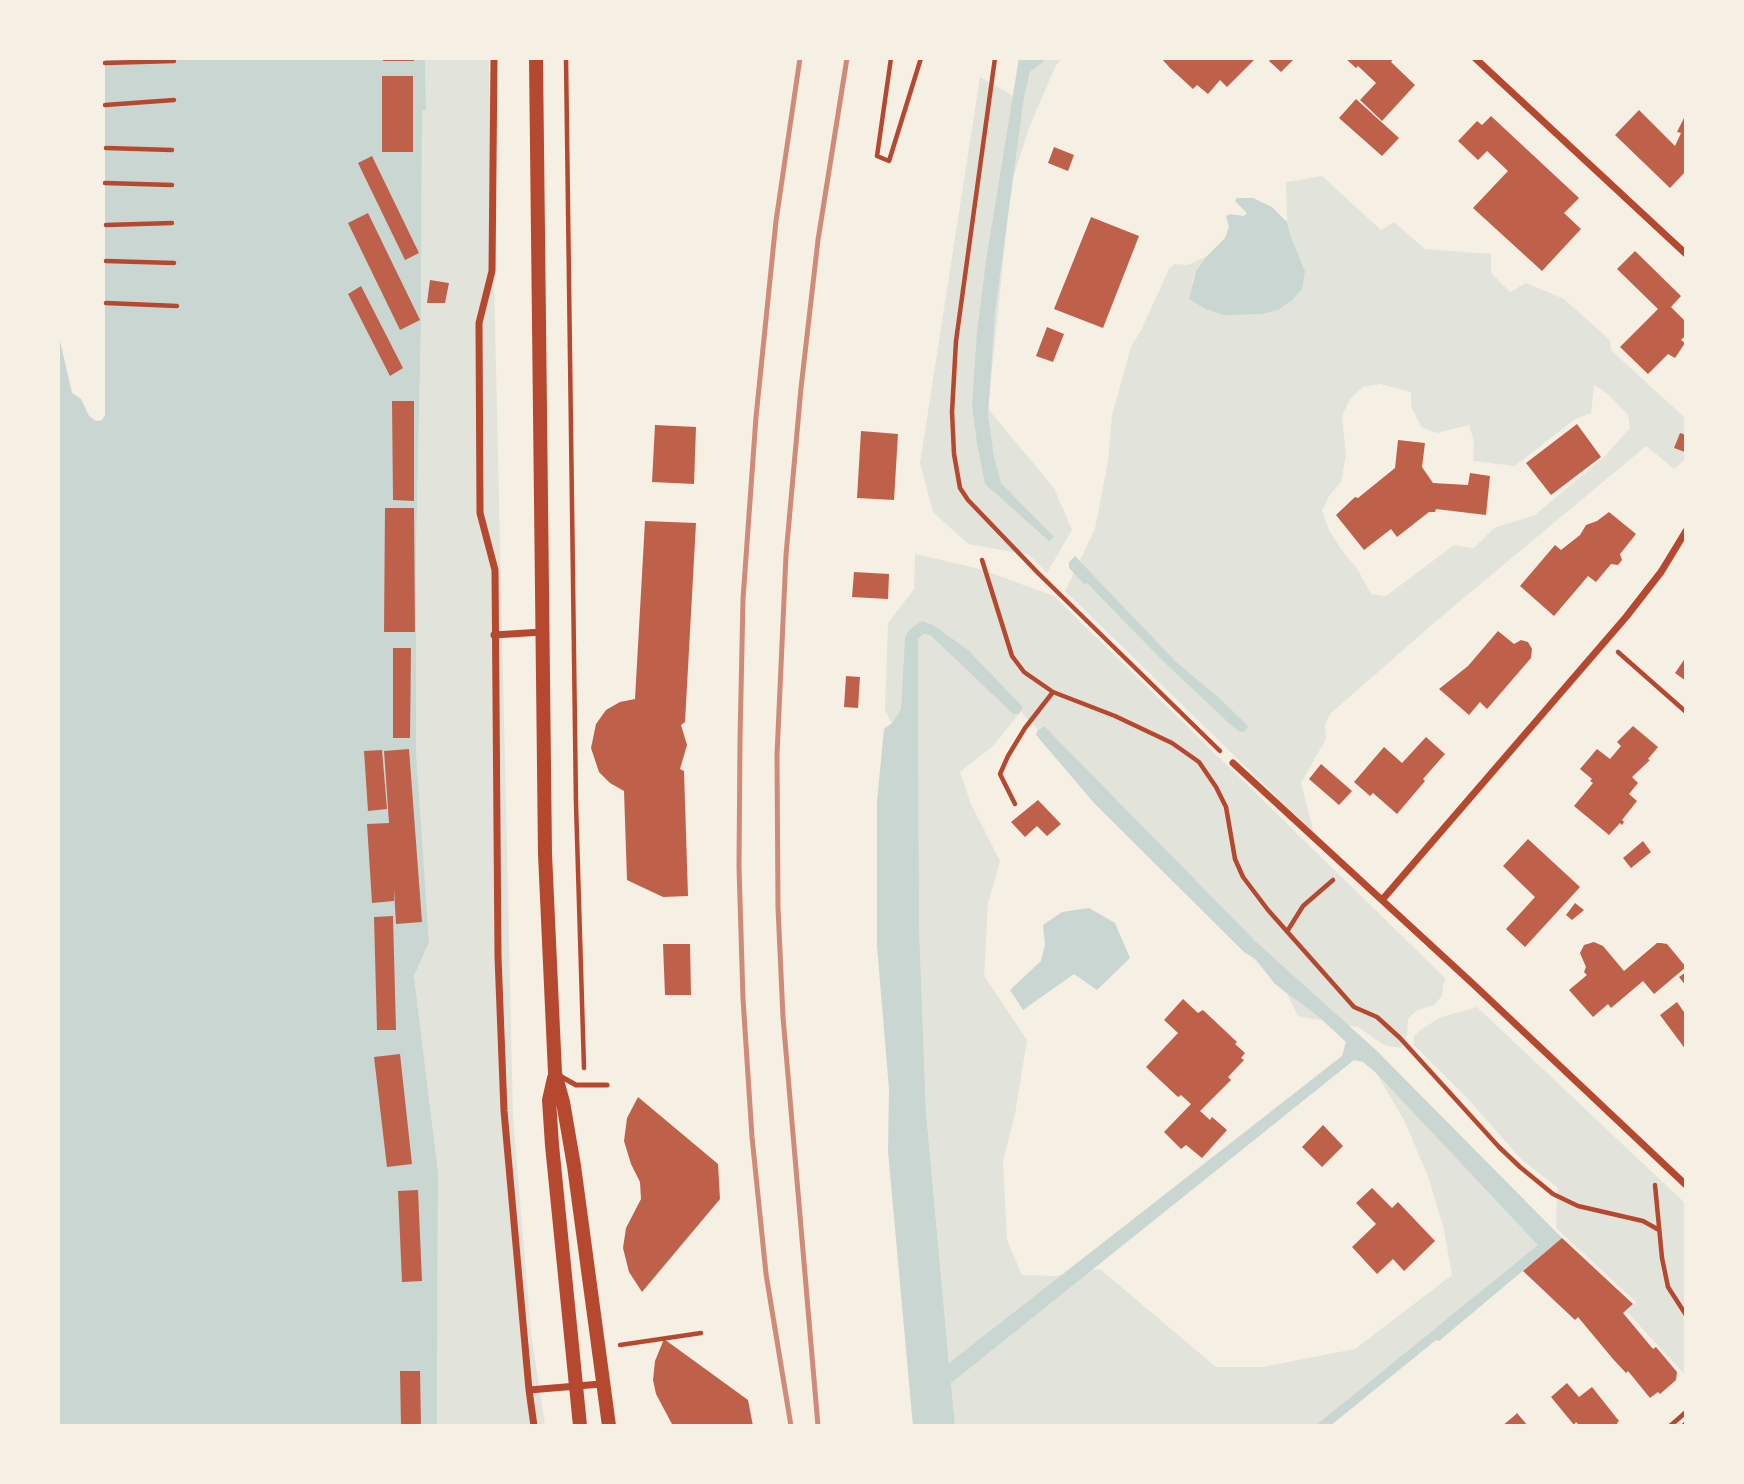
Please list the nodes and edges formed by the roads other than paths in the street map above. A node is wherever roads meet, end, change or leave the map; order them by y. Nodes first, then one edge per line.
1 (494, 58) edge
2 (536, 58) edge
3 (1475, 58) edge
4 (1686, 254) edge
5 (1686, 531) edge
6 (544, 632) junction
7 (494, 635) junction
8 (1233, 763) road end
9 (1381, 900) junction
10 (555, 1073) junction
11 (607, 1085) dead end
12 (1686, 1185) edge
13 (601, 1384) junction
14 (574, 1386) junction
15 (529, 1390) junction
16 (534, 1426) edge
17 (580, 1426) edge
18 (609, 1426) edge

1 - 7 street
2 - 6 main road
3 - 4 street
5 - 9 street
6 - 7 street
6 - 10 main road
7 - 15 street
8 - 9 street
9 - 12 street
10 - 11 lane
10 - 13 main road
10 - 14 main road
13 - 14 street
13 - 18 main road
14 - 15 street
14 - 17 main road
15 - 16 street

